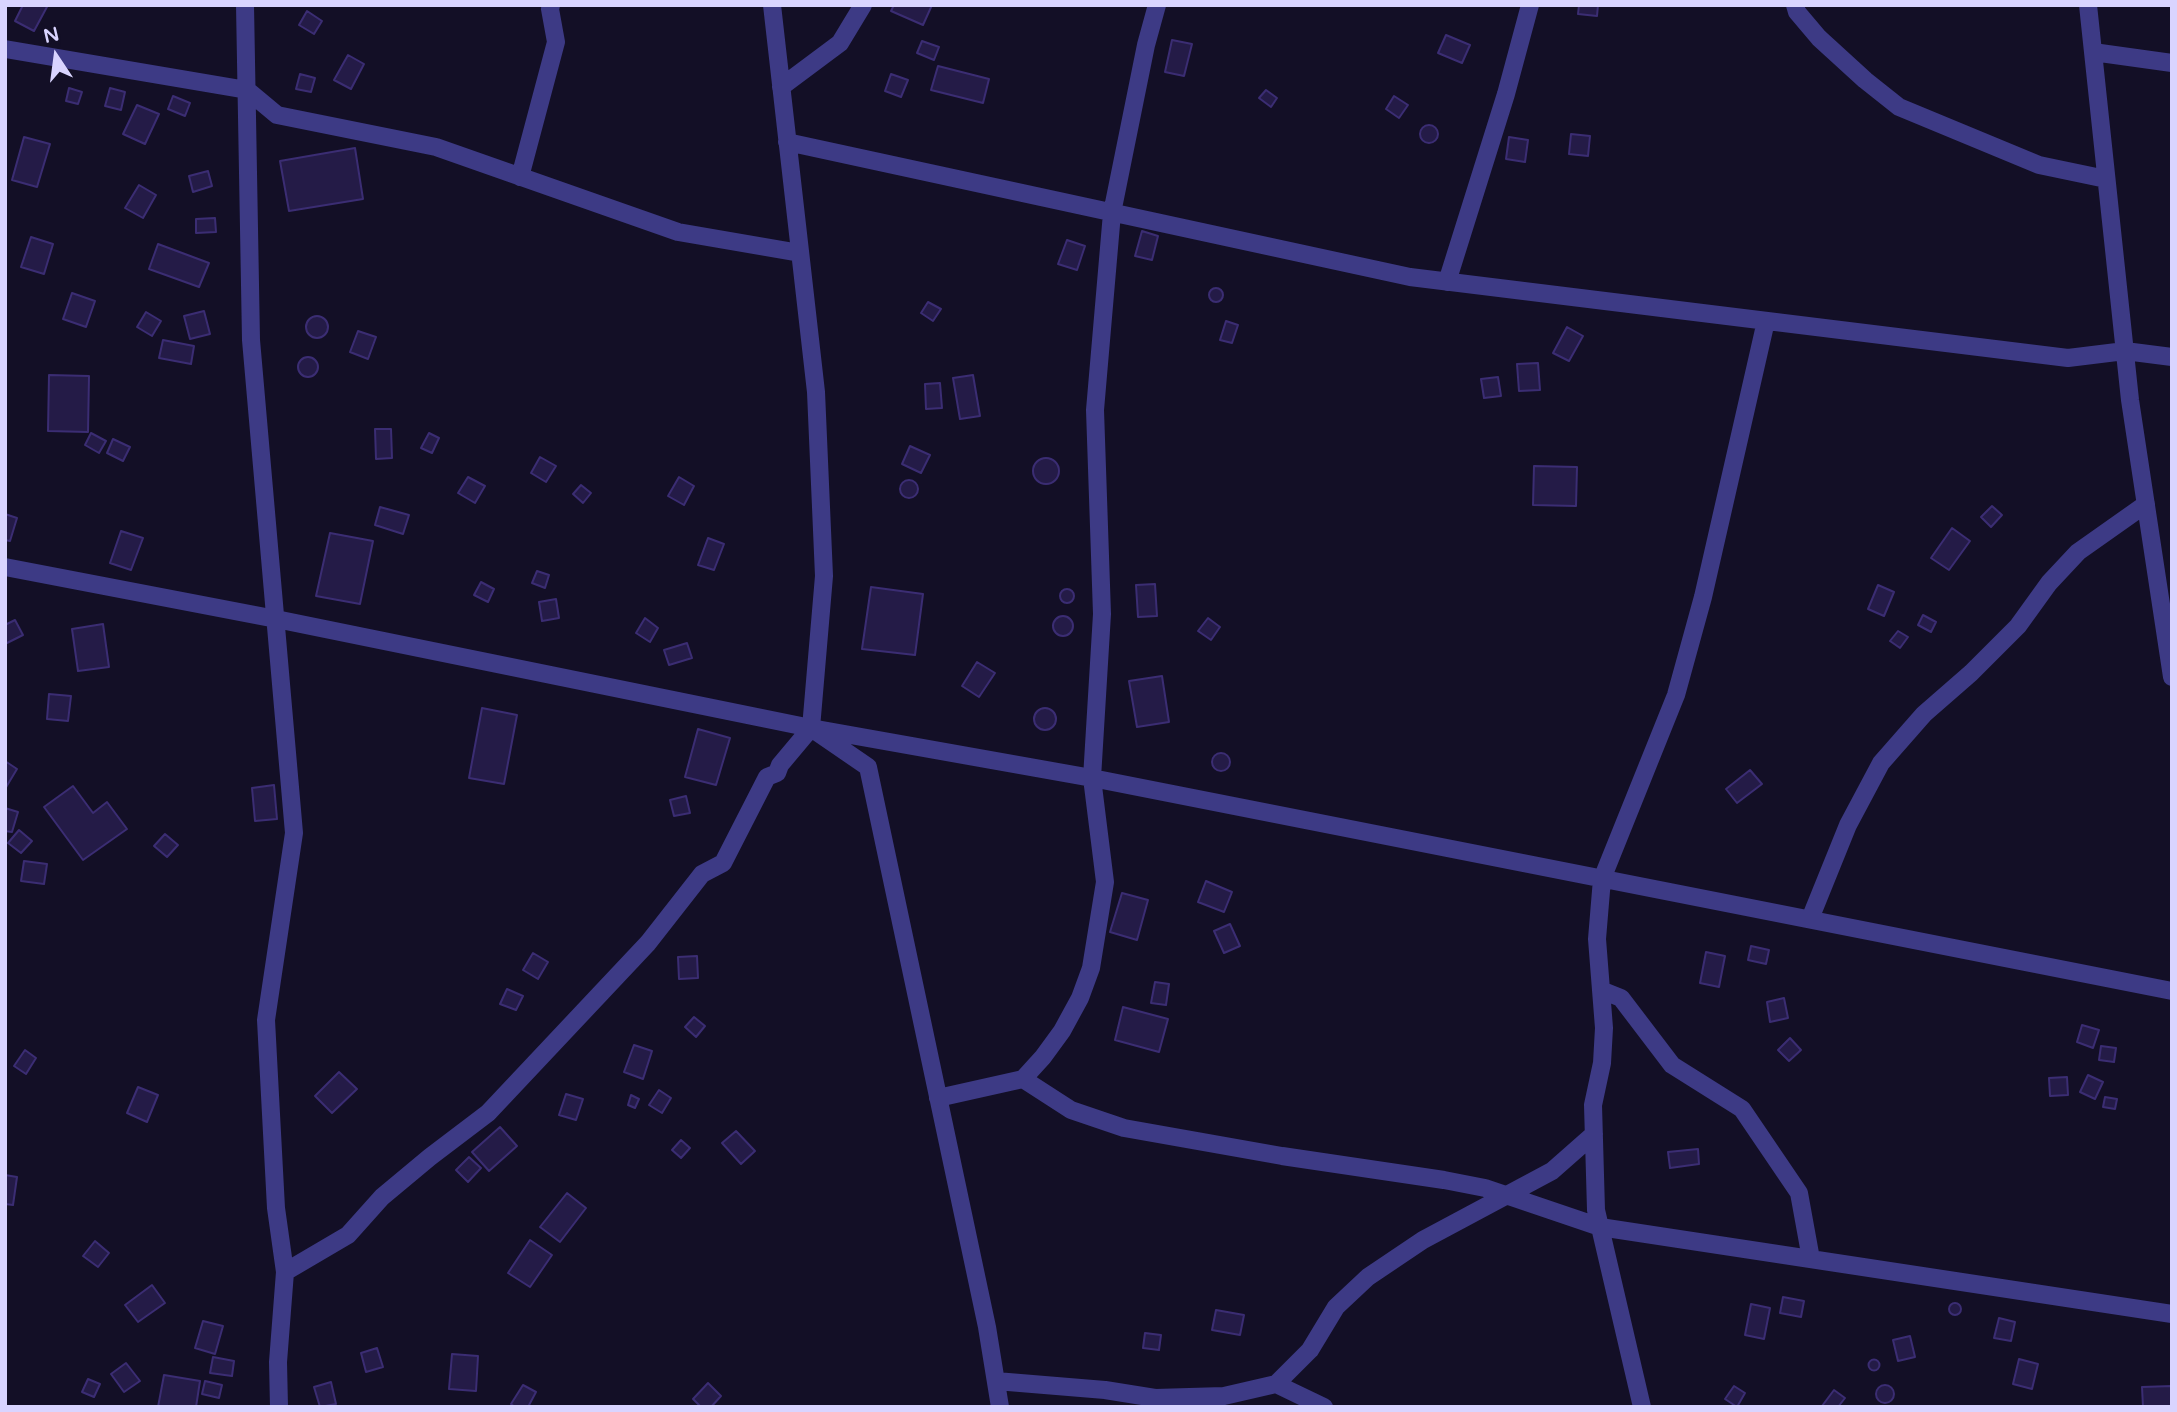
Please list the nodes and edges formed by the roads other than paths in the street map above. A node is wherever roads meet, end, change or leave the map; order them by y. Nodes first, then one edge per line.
1 (246, 5) edge
2 (551, 5) edge
3 (772, 5) edge
4 (863, 5) edge
5 (1157, 5) edge
6 (1530, 5) edge
7 (1795, 5) edge
8 (2088, 5) edge
9 (5, 49) edge
10 (2093, 52) junction
11 (2172, 63) edge
12 (781, 88) junction
13 (247, 90) junction
14 (787, 142) junction
15 (520, 177) junction
16 (2106, 179) junction
17 (1112, 213) junction
18 (800, 253) junction
19 (1447, 282) junction
20 (1766, 321) junction
21 (2125, 351) junction
22 (2172, 357) edge
23 (2146, 504) junction
24 (5, 567) edge
25 (276, 619) junction
26 (2172, 677) edge
27 (811, 728) junction
28 (1092, 778) junction
29 (1602, 879) junction
30 (1810, 919) junction
31 (1601, 990) junction
32 (2172, 991) edge
33 (1023, 1079) junction
34 (938, 1098) junction
35 (1594, 1133) junction
36 (1507, 1195) junction
37 (1600, 1227) junction
38 (1811, 1259) junction
39 (285, 1272) junction
40 (2172, 1314) edge
41 (996, 1381) junction
42 (1276, 1384) junction
43 (279, 1407) edge
44 (1000, 1407) edge
45 (1324, 1407) edge
46 (1642, 1407) edge

1 - 13 street
2 - 15 street
3 - 12 street
4 - 12 street
5 - 17 street
6 - 19 street
7 - 16 street
8 - 10 street
9 - 13 street
10 - 11 street
10 - 16 street
12 - 14 street
13 - 15 street
13 - 25 street
14 - 17 street
14 - 18 street
15 - 18 street
16 - 21 street
17 - 19 street
17 - 28 street
18 - 27 street
19 - 20 street
20 - 21 street
20 - 29 street
21 - 22 street
21 - 23 street
23 - 26 street
23 - 30 street
24 - 25 street
25 - 27 street
25 - 39 street
27 - 28 street
27 - 34 street
27 - 39 street
28 - 29 street
28 - 33 street
29 - 30 street
29 - 31 street
30 - 32 street
31 - 35 street
31 - 38 street
33 - 34 street
33 - 36 street
34 - 41 street
35 - 36 street
35 - 37 street
36 - 37 street
36 - 42 street
37 - 38 street
37 - 46 street
38 - 40 street
39 - 43 street
41 - 42 street
41 - 44 street
42 - 45 street

